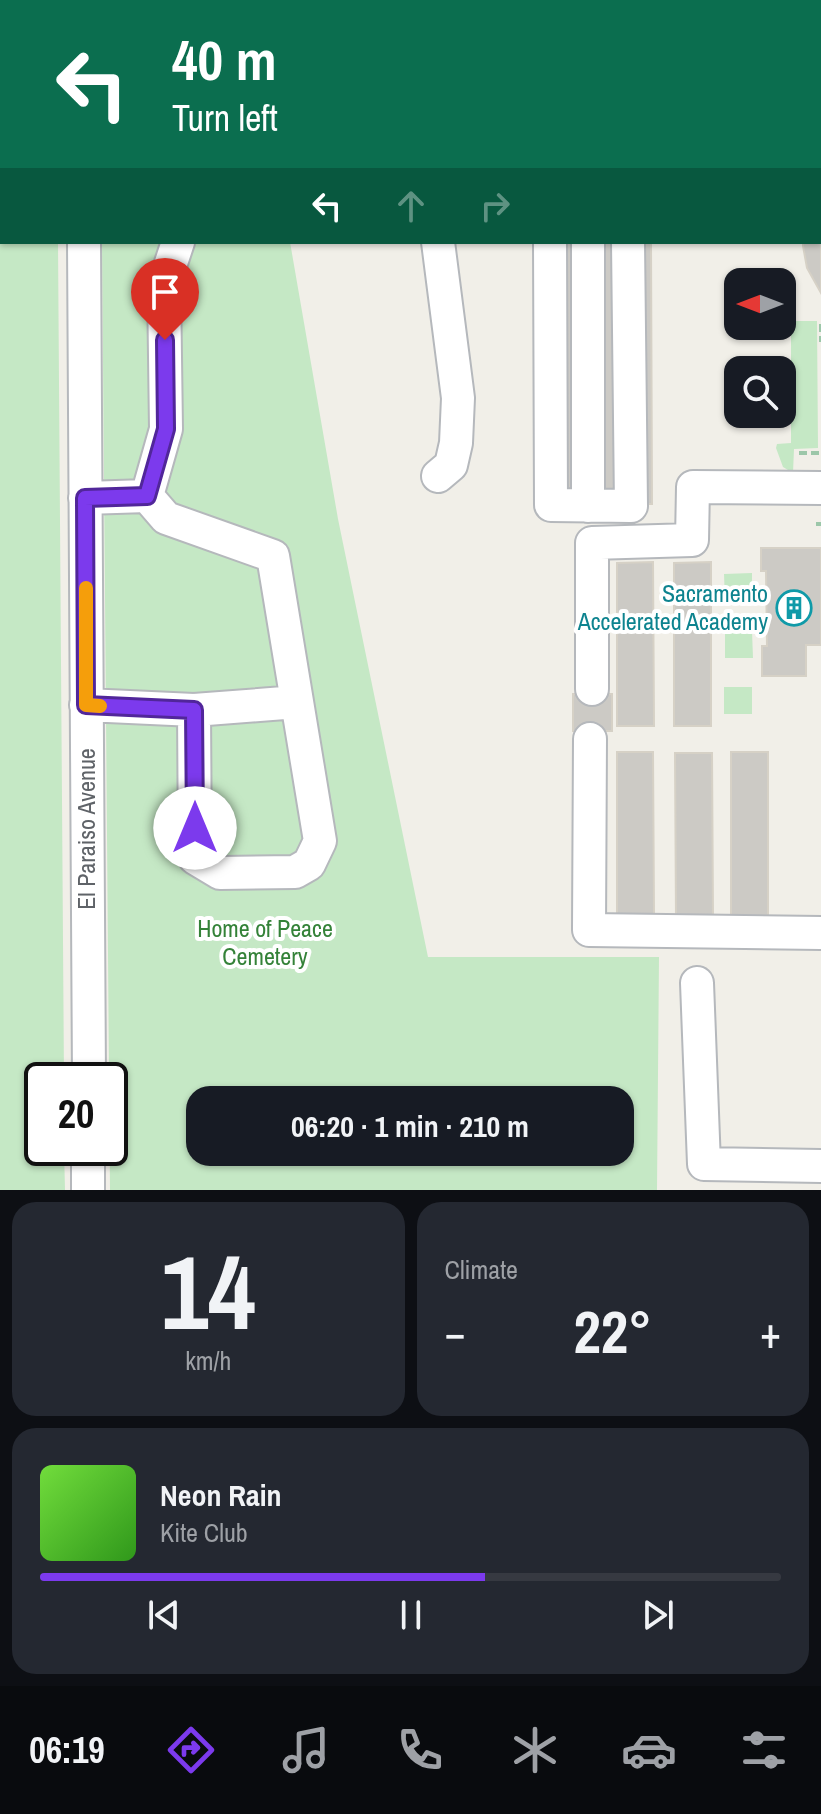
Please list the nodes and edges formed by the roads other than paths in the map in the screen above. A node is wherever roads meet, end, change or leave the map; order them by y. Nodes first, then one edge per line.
1 (84, 244) edge
2 (177, 244) edge
3 (438, 244) edge
4 (550, 244) edge
5 (588, 244) edge
6 (628, 244) edge
7 (438, 476) dead end
8 (821, 488) edge
9 (147, 496) junction
10 (85, 498) junction
11 (588, 506) junction
12 (592, 689) dead end
13 (297, 702) junction
14 (86, 705) junction
15 (194, 710) junction
16 (590, 739) dead end
17 (821, 933) edge
18 (697, 983) dead end
19 (89, 1062) edge
20 (88, 1166) edge
21 (821, 1166) edge
22 (88, 1190) edge

1 - 10 street, El Paraiso Avenue
2 - 9 street
3 - 7 street
4 - 11 street
5 - 11 street
6 - 11 street
8 - 12 street
9 - 10 street
9 - 13 street
10 - 14 street, El Paraiso Avenue
13 - 15 street
13 - 15 street
14 - 15 street
14 - 19 street, El Paraiso Avenue
16 - 17 street
18 - 21 street
20 - 22 street

